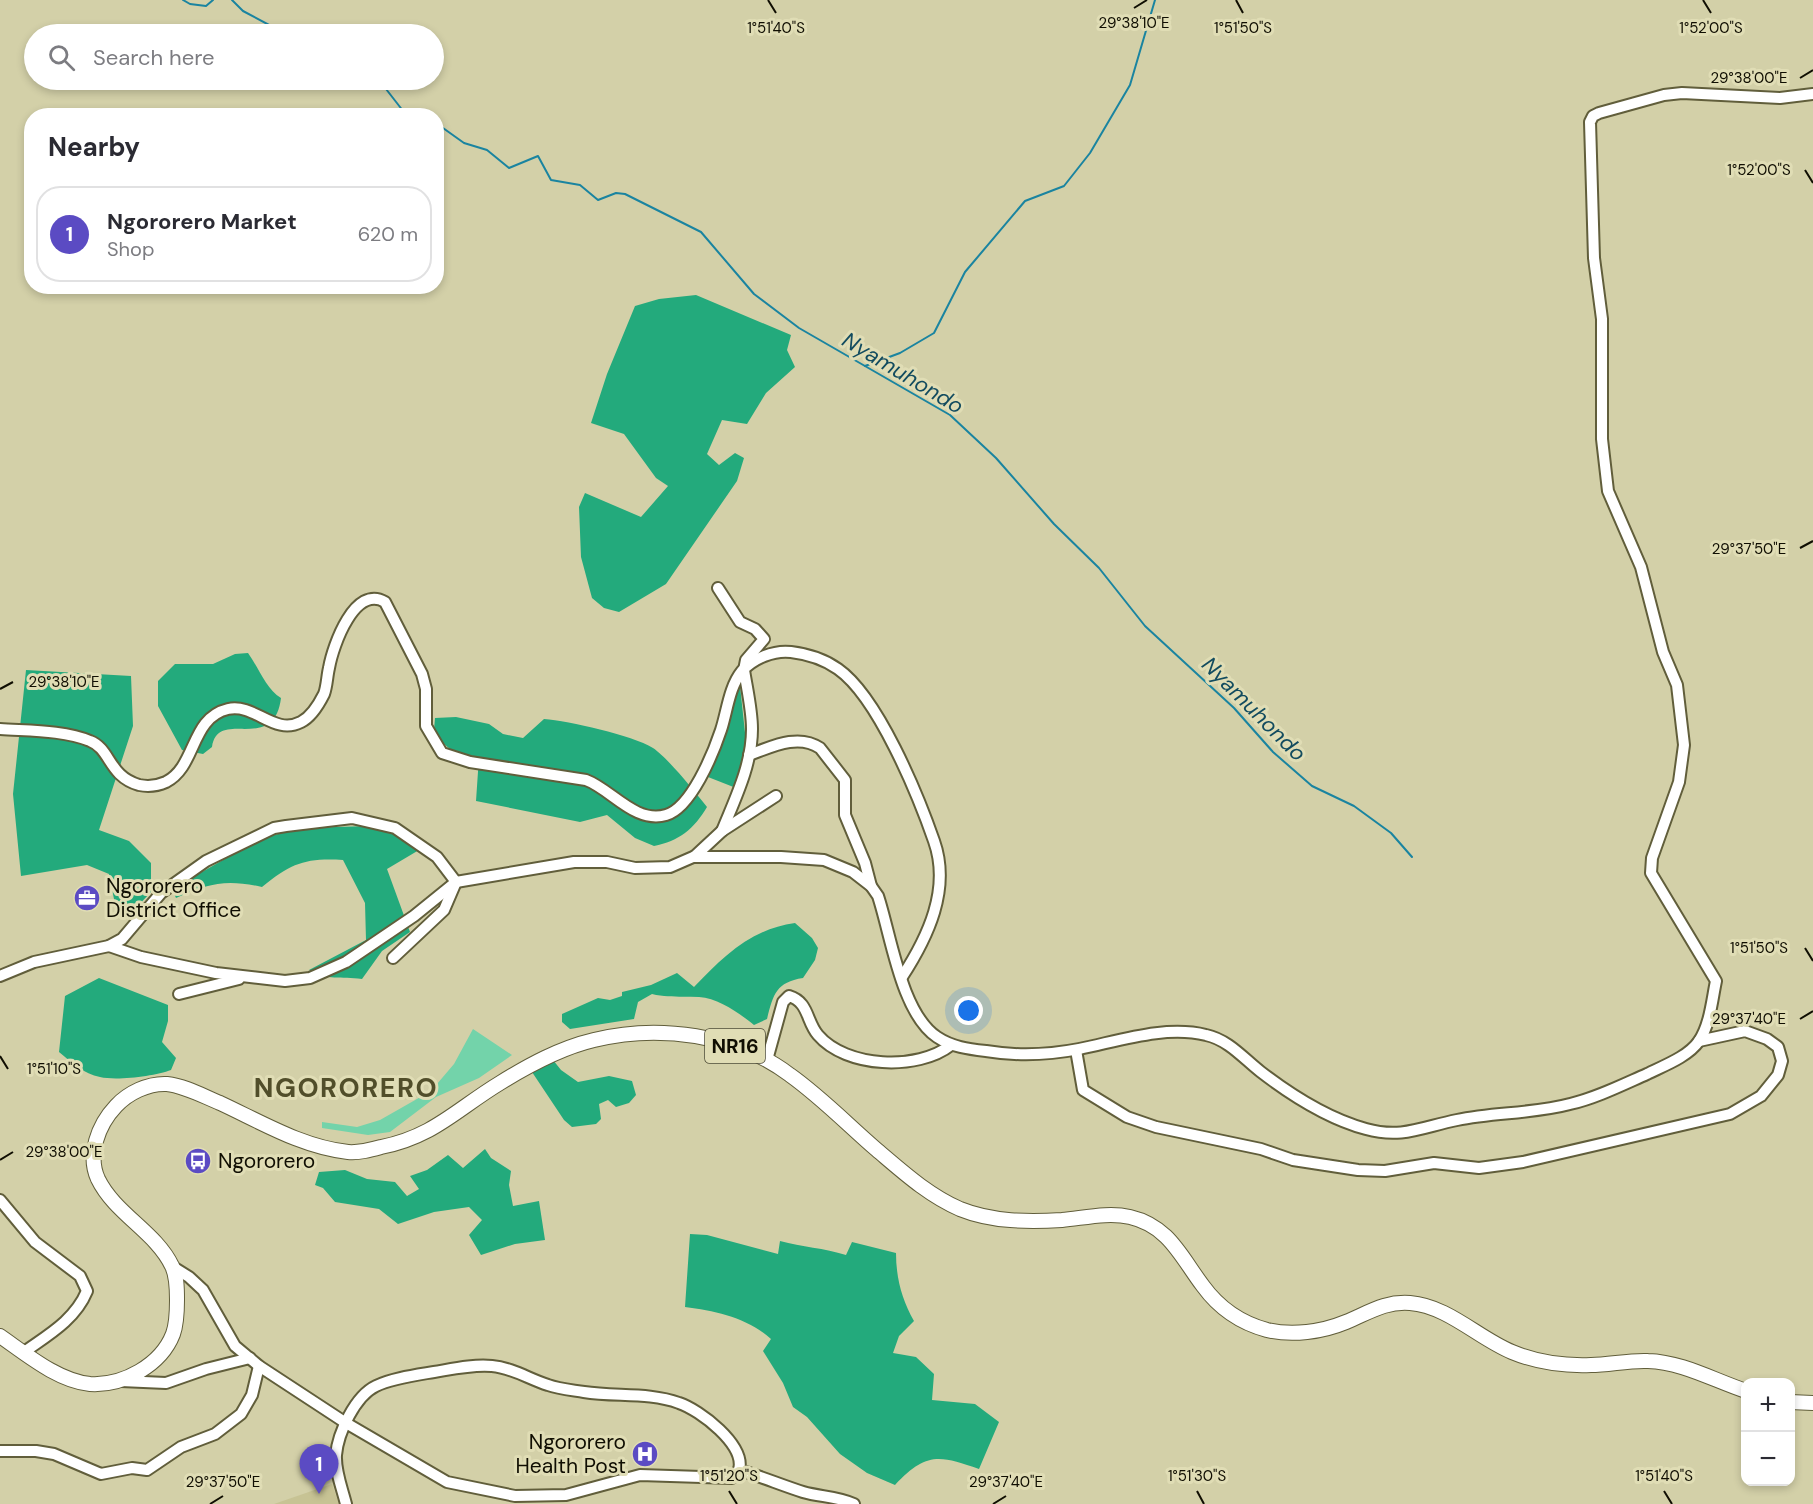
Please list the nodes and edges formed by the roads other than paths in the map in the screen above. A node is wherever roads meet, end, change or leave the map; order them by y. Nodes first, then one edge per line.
1 (1813, 94) edge
2 (718, 588) dead end
3 (744, 669) junction
4 (0, 729) edge
5 (749, 755) junction
6 (776, 796) dead end
7 (722, 831) junction
8 (693, 857) junction
9 (456, 882) junction
10 (871, 886) junction
11 (109, 946) junction
12 (393, 958) dead end
13 (0, 976) edge
14 (245, 977) junction
15 (902, 977) junction
16 (179, 994) dead end
17 (1699, 1041) junction
18 (951, 1046) junction
19 (1076, 1050) junction
20 (766, 1060) junction
21 (0, 1200) edge
22 (173, 1267) junction
23 (0, 1336) edge
24 (24, 1352) junction
25 (250, 1358) junction
26 (259, 1366) junction
27 (121, 1381) junction
28 (1741, 1389) edge
29 (1795, 1402) edge
30 (1813, 1403) edge
31 (346, 1423) junction
32 (0, 1451) edge
33 (739, 1470) junction
34 (346, 1504) edge
35 (854, 1504) edge

1 - 17 street
2 - 3 street
3 - 4 street
3 - 5 street
3 - 15 street
5 - 7 street
5 - 10 street
6 - 7 street
7 - 8 street
8 - 9 street
8 - 10 street
9 - 11 street
9 - 12 street
9 - 14 street
10 - 15 street
11 - 13 street
11 - 14 street
14 - 16 street
15 - 18 street
17 - 19 street
17 - 19 street
18 - 19 street
18 - 20 street
20 - 22 main road, NR16
20 - 28 main road, NR16
21 - 24 street
22 - 25 street
22 - 27 main road, NR16
23 - 24 main road, NR16
24 - 27 main road, NR16
25 - 26 street
25 - 27 street
26 - 31 street
26 - 32 street
29 - 30 main road
31 - 33 street
31 - 33 street
31 - 34 street
33 - 35 street

